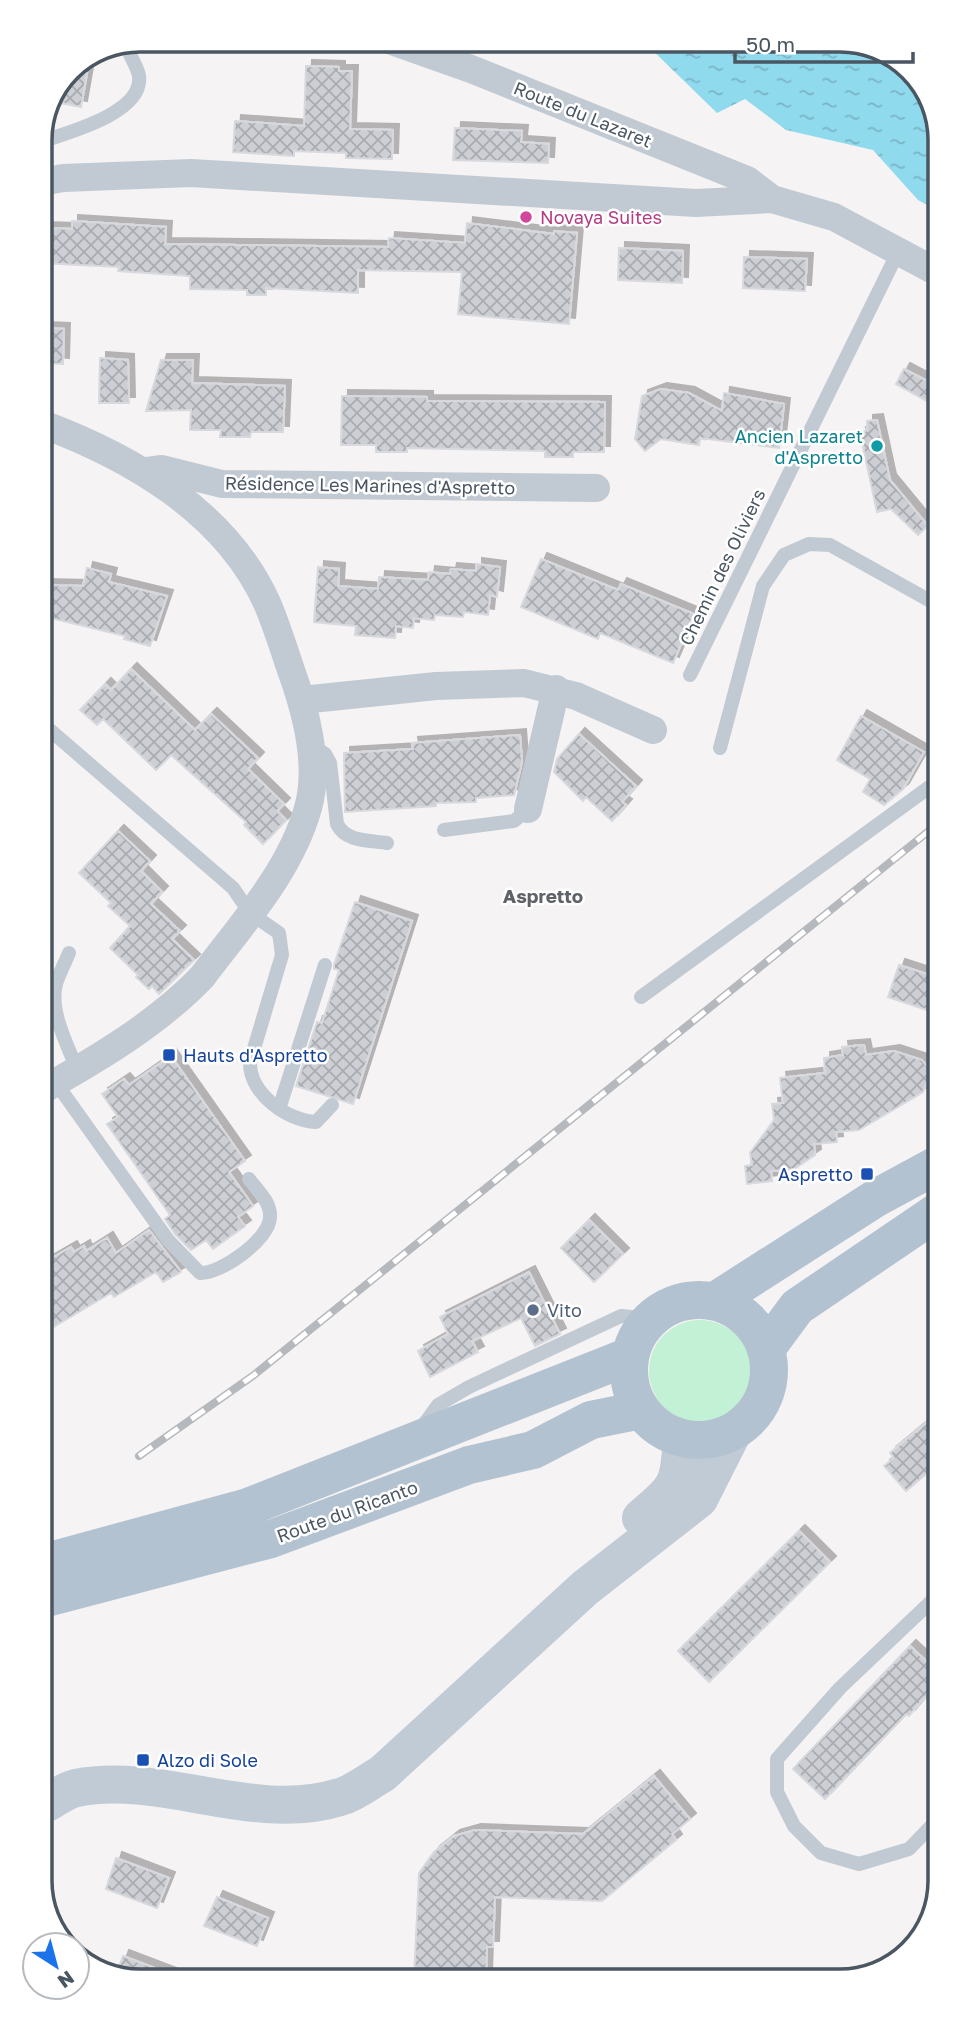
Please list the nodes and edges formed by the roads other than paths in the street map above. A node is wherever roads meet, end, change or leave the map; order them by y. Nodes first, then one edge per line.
1 (423, 52) edge
2 (130, 53) edge
3 (53, 137) edge
4 (53, 180) edge
5 (772, 198) junction
6 (899, 250) junction
7 (928, 267) edge
8 (53, 428) edge
9 (146, 471) junction
10 (596, 488) dead end
11 (928, 600) edge
12 (690, 675) dead end
13 (556, 689) junction
14 (302, 700) junction
15 (653, 730) dead end
16 (53, 732) edge
17 (310, 744) junction
18 (720, 748) dead end
19 (928, 788) edge
20 (528, 809) joint
21 (444, 830) dead end
22 (387, 843) dead end
23 (250, 913) junction
24 (69, 953) dead end
25 (325, 965) dead end
26 (641, 997) dead end
27 (59, 1080) edge
28 (332, 1105) dead end
29 (279, 1109) junction
30 (928, 1170) edge
31 (249, 1178) dead end
32 (928, 1218) edge
33 (715, 1301) junction
34 (651, 1319) junction
35 (766, 1349) junction
36 (630, 1356) junction
37 (641, 1410) junction
38 (733, 1432) junction
39 (682, 1439) junction
40 (410, 1443) junction
41 (52, 1560) edge
42 (586, 1588) junction
43 (52, 1596) edge
44 (928, 1604) edge
45 (52, 1800) edge
46 (928, 1829) edge

1 - 5 street, Route du Lazaret
2 - 3 lane
4 - 5 street, Route du Lazaret
5 - 6 street, Route du Lazaret
6 - 7 street, Route du Lazaret
6 - 12 lane, Chemin des Oliviers
8 - 9 street
9 - 10 street, Résidence Les Marines d'Aspretto
9 - 14 street
11 - 18 lane
13 - 14 street
13 - 15 street
13 - 20 street
14 - 17 street
16 - 23 lane
17 - 22 lane
17 - 23 street
19 - 26 lane
20 - 21 lane
23 - 27 street
23 - 29 lane
24 - 27 lane
25 - 29 lane
27 - 31 lane
28 - 29 lane
30 - 33 main road
32 - 35 main road
33 - 34 main road
33 - 35 main road
34 - 36 main road
34 - 40 lane
35 - 38 main road
36 - 37 main road
36 - 40 main road
37 - 39 main road
37 - 43 main road, Route du Ricanto
38 - 39 main road
38 - 42 main road
39 - 42 main road
40 - 41 main road
42 - 45 main road
44 - 46 lane

